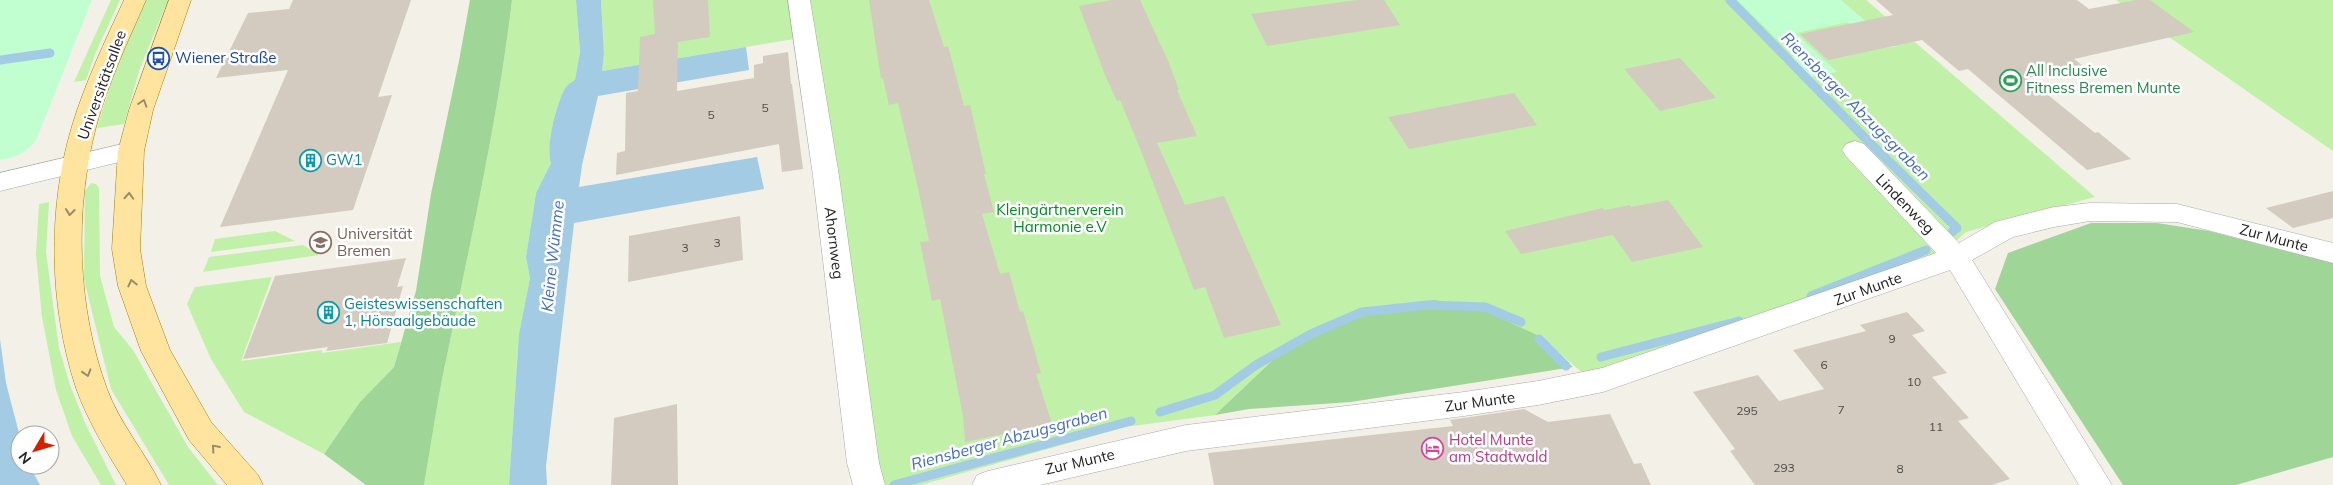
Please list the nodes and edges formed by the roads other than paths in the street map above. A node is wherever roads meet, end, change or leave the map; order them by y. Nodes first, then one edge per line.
1 (135, 0) edge
2 (180, 0) edge
3 (799, 0) edge
4 (1855, 150) dead end
5 (131, 151) junction
6 (75, 164) junction
7 (0, 182) edge
8 (2333, 253) edge
9 (1956, 257) junction
10 (145, 485) edge
11 (247, 485) edge
12 (869, 485) edge
13 (988, 485) edge
14 (2096, 485) edge

1 - 6 main road, Universitätsallee
5 -> 2 main road
3 - 12 street, Ahornweg
4 - 9 street, Lindenweg
5 - 6 street
11 -> 5 main road
6 - 7 street
6 -> 10 main road, Universitätsallee
8 - 9 street, Zur Munte
9 - 13 street, Zur Munte
9 - 14 street

